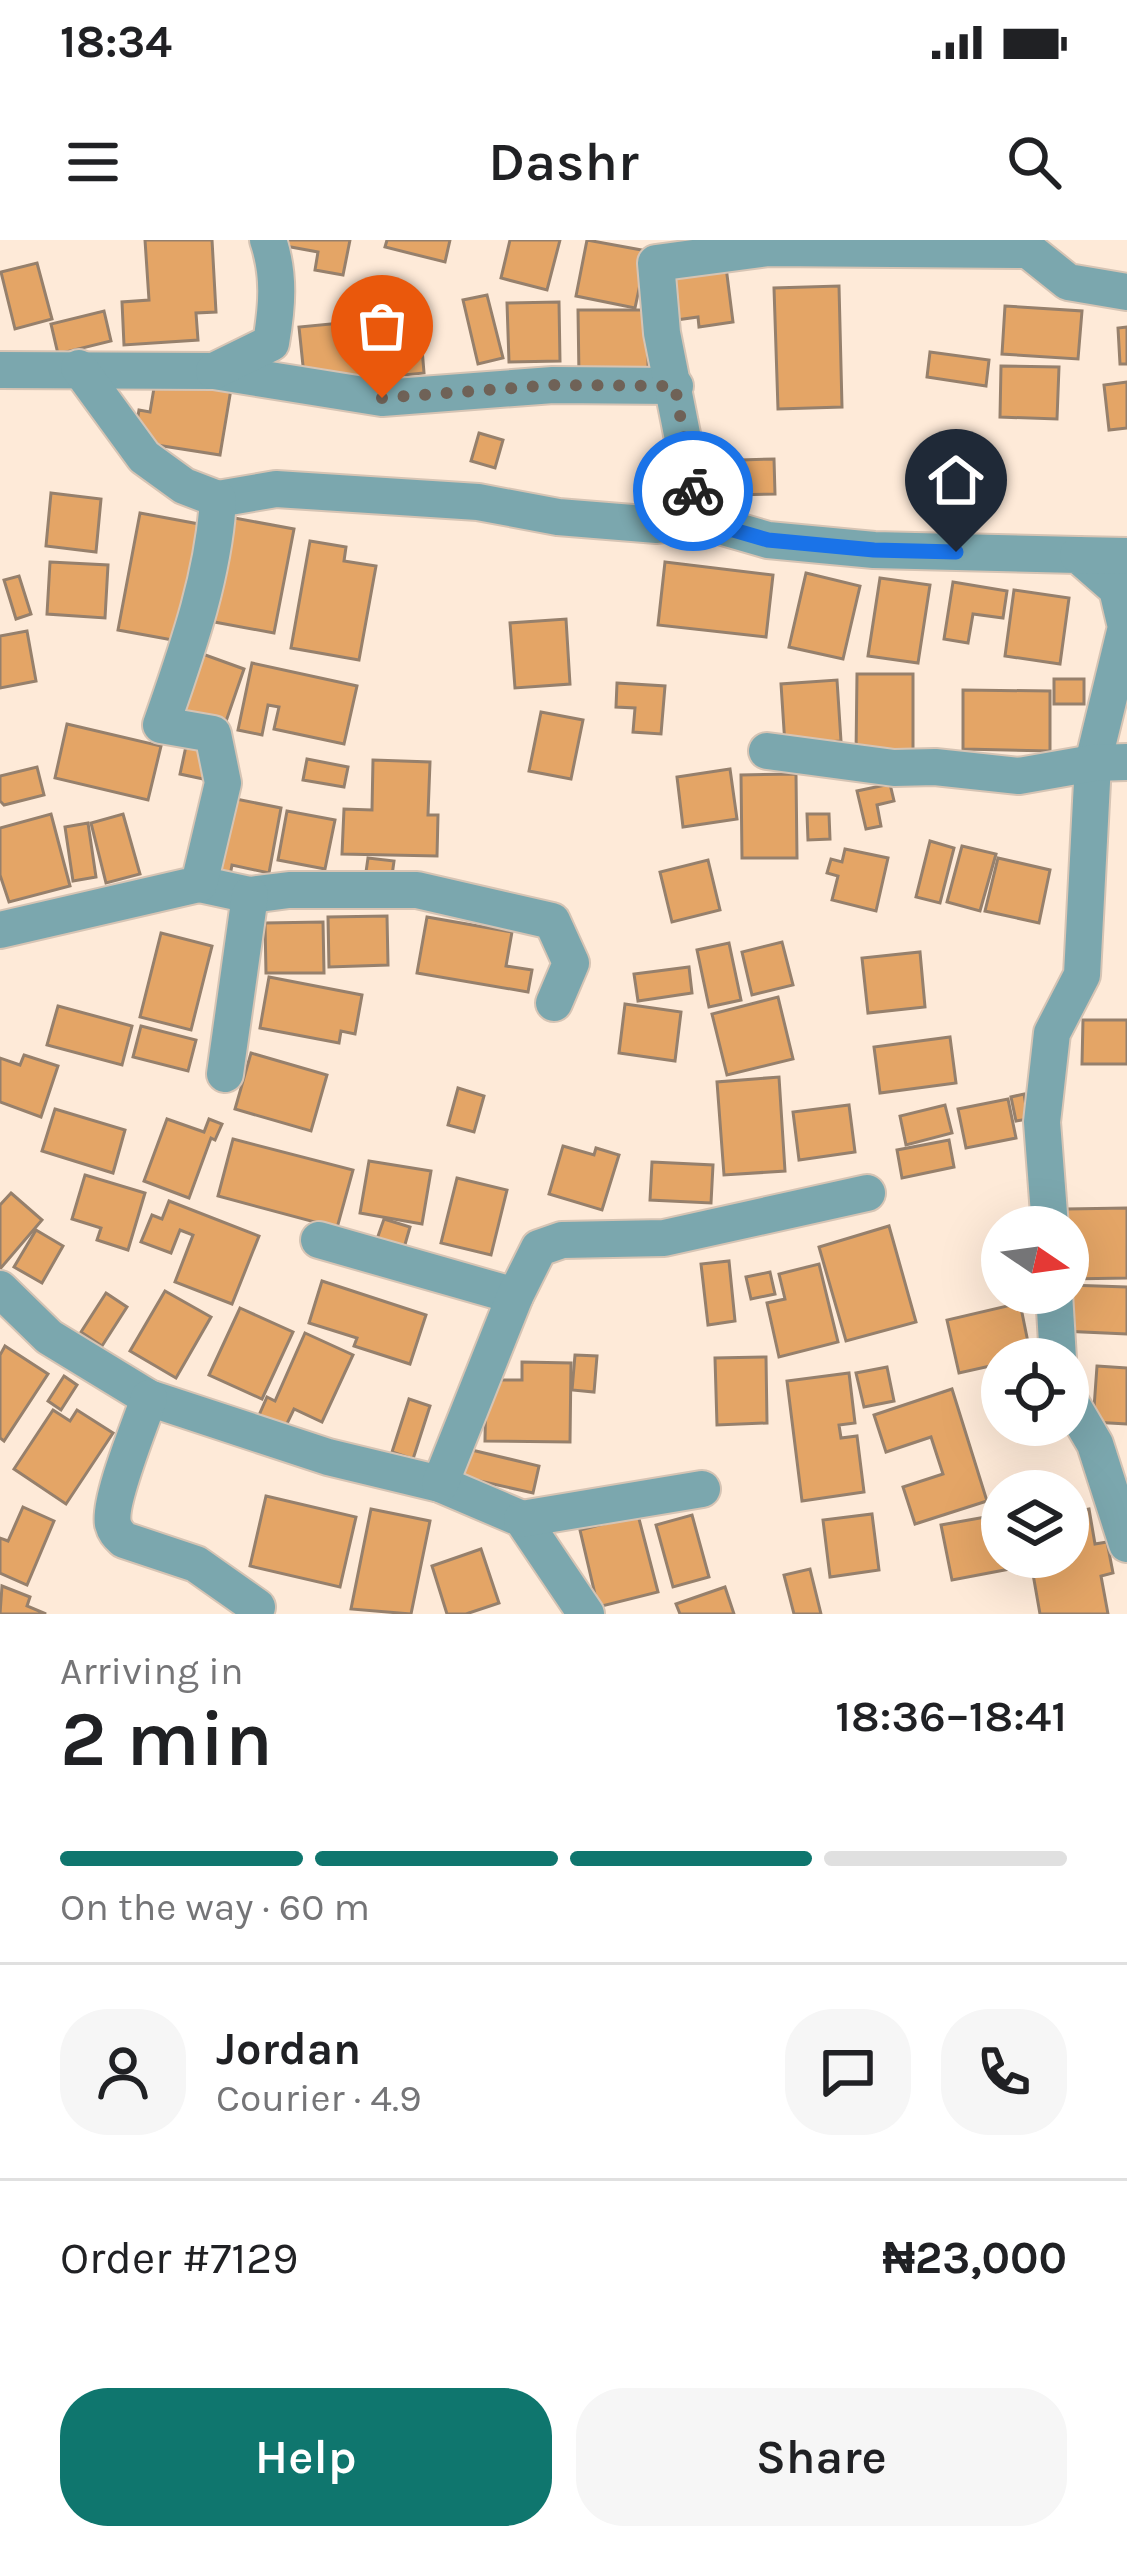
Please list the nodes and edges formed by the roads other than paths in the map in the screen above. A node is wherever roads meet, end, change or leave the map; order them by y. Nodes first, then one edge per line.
1 (268, 240) edge
2 (1028, 245) edge
3 (653, 252) edge
4 (1127, 292) edge
5 (80, 368) junction
6 (0, 370) edge
7 (214, 371) junction
8 (675, 386) junction
9 (218, 499) junction
10 (699, 520) junction
11 (1078, 555) junction
12 (1127, 556) edge
13 (767, 751) dead end
14 (1110, 762) edge
15 (199, 884) junction
16 (250, 895) junction
17 (0, 930) edge
18 (554, 1003) dead end
19 (225, 1074) dead end
20 (867, 1193) dead end
21 (1048, 1206) edge
22 (319, 1240) dead end
23 (0, 1289) edge
24 (515, 1296) junction
25 (149, 1398) junction
26 (1089, 1435) edge
27 (440, 1484) junction
28 (702, 1489) dead end
29 (522, 1520) junction
30 (1127, 1544) edge
31 (257, 1606) dead end
32 (586, 1614) edge

1 - 7 street
2 - 3 street
2 - 4 street
3 - 8 street
5 - 6 street
5 - 7 street
5 - 9 street
7 - 8 street
8 - 10 street
9 - 10 street
9 - 15 street
10 - 11 street
11 - 12 street
11 - 14 street
13 - 14 street
14 - 21 street
15 - 16 street
15 - 17 street
16 - 18 street
16 - 19 street
20 - 24 street
22 - 24 street
23 - 25 street
24 - 27 street
25 - 27 street
25 - 31 street
26 - 30 street
27 - 29 street
28 - 29 street
29 - 32 street

